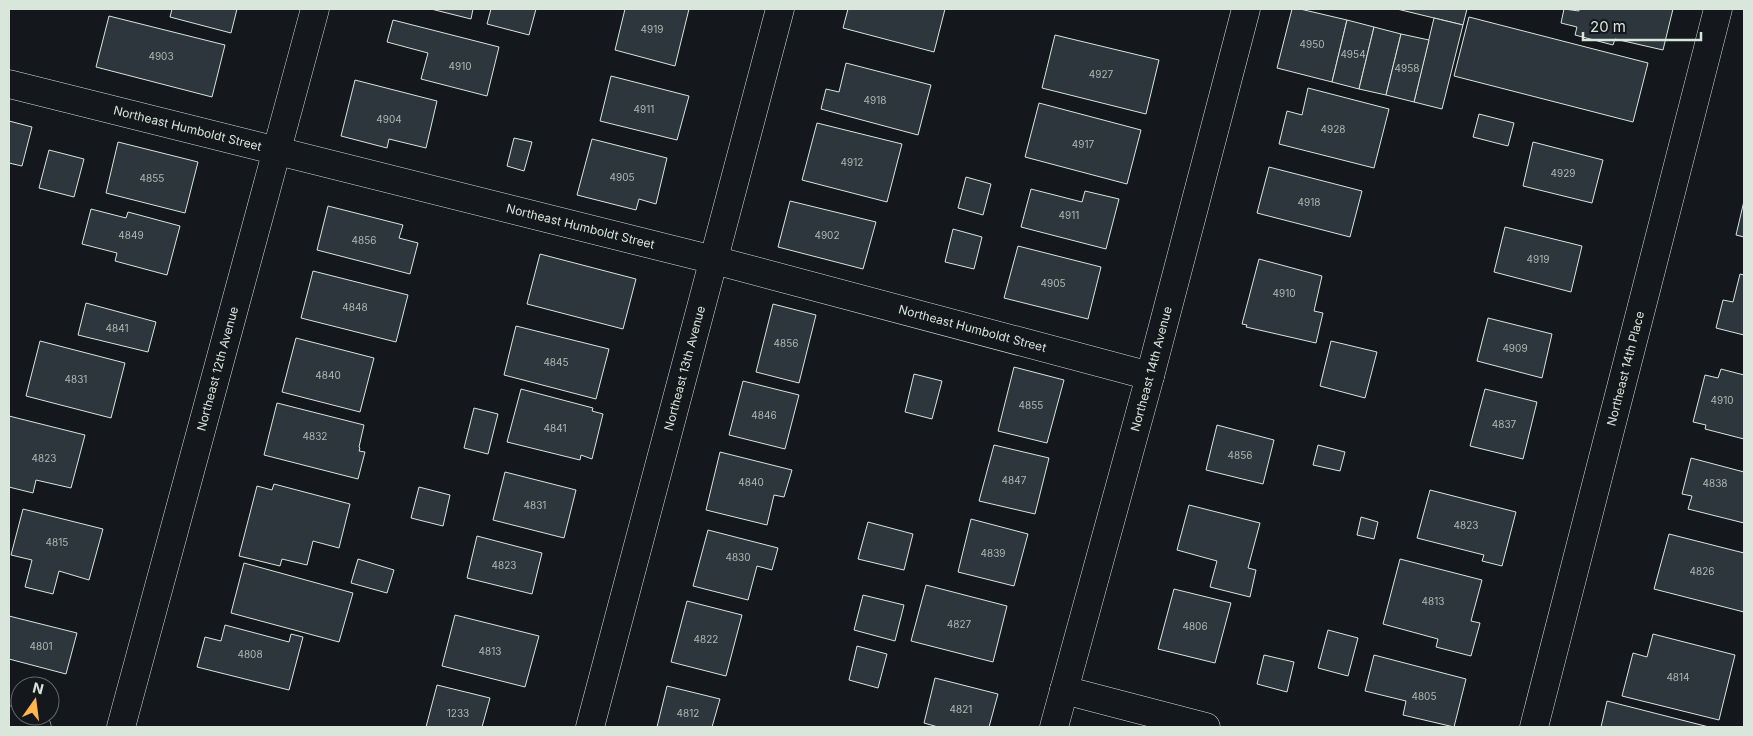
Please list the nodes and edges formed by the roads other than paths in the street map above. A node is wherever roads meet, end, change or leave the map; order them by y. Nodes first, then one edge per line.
1 (315, 9) edge
2 (780, 9) edge
3 (1246, 9) edge
4 (1718, 9) edge
5 (9, 84) edge
6 (278, 150) junction
7 (714, 260) junction
8 (1150, 376) junction
9 (1064, 690) junction
10 (9, 720) edge
11 (37, 727) edge
12 (121, 727) edge
13 (590, 727) edge
14 (1054, 727) edge
15 (1206, 727) edge
16 (1534, 727) edge

1 - 6 street, Northeast 12th Avenue
2 - 7 street, Northeast 13th Avenue
3 - 8 street, Northeast 14th Avenue
4 - 16 street, Northeast 14th Place
5 - 6 street, Northeast Humboldt Street
6 - 7 street, Northeast Humboldt Street
6 - 12 street, Northeast 12th Avenue
7 - 8 street, Northeast Humboldt Street
7 - 13 street, Northeast 13th Avenue
8 - 9 street, Northeast 14th Avenue
9 - 14 street, Northeast 14th Avenue
9 - 15 street
10 - 11 street

